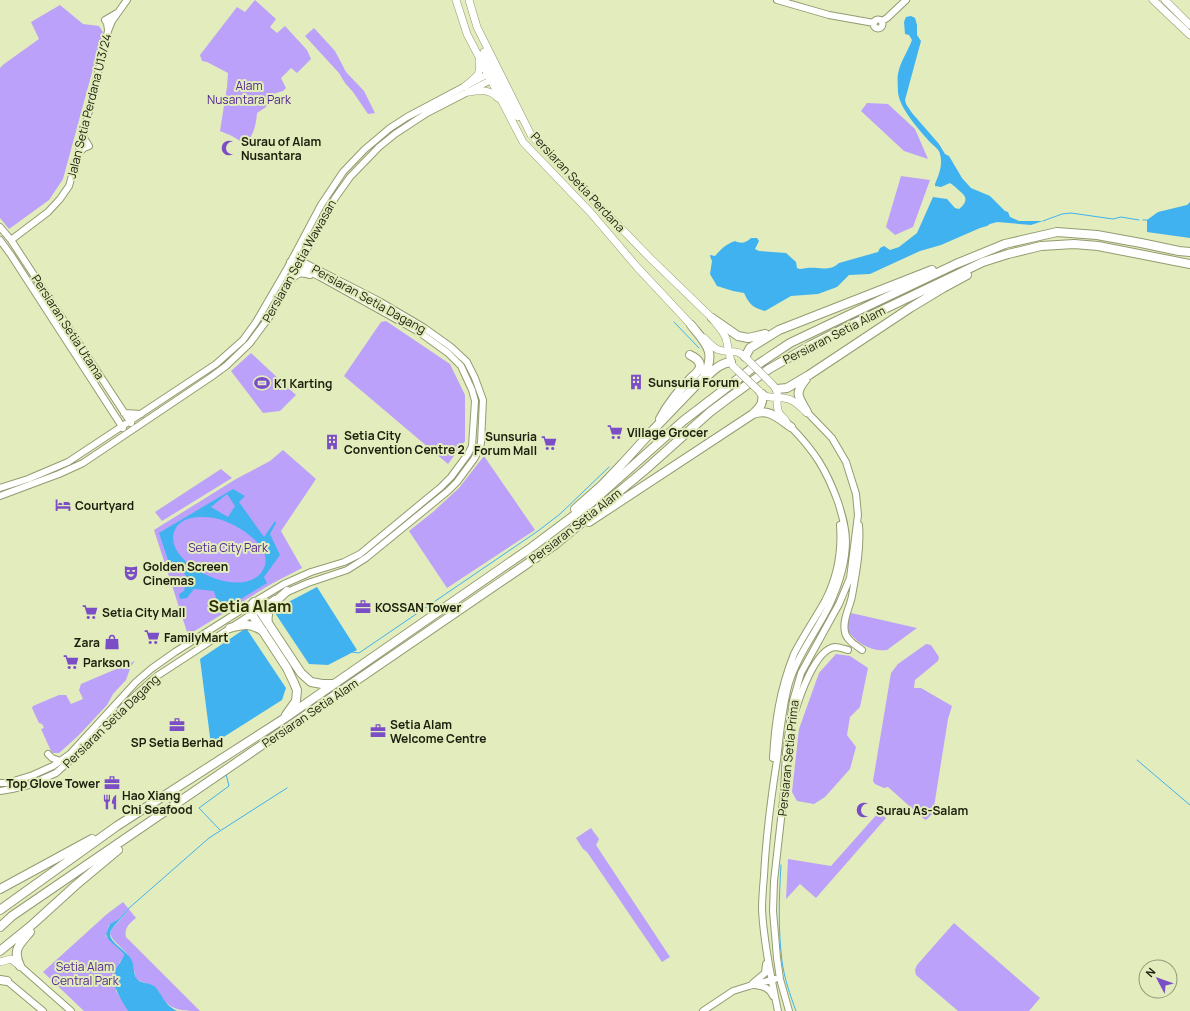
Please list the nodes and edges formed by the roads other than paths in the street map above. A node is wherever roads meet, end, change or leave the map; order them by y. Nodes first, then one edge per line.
1 (127, 0) edge
2 (456, 0) edge
3 (469, 0) edge
4 (777, 0) edge
5 (906, 0) edge
6 (1153, 0) edge
7 (1165, 0) edge
8 (1190, 25) edge
9 (477, 27) junction
10 (1190, 35) edge
11 (478, 58) junction
12 (491, 76) junction
13 (467, 89) junction
14 (502, 100) junction
15 (531, 135) junction
16 (1, 232) edge
17 (18, 234) junction
18 (313, 236) junction
19 (0, 240) edge
20 (11, 240) junction
21 (18, 250) junction
22 (1190, 252) edge
23 (1008, 254) junction
24 (11, 255) junction
25 (292, 260) junction
26 (298, 263) junction
27 (956, 264) junction
28 (1190, 264) edge
29 (321, 274) junction
30 (288, 284) junction
31 (712, 318) junction
32 (691, 325) junction
33 (779, 330) junction
34 (728, 351) junction
35 (690, 355) dead end
36 (746, 358) junction
37 (731, 362) junction
38 (809, 375) junction
39 (777, 389) junction
40 (691, 391) junction
41 (760, 393) junction
42 (778, 398) junction
43 (124, 412) junction
44 (806, 412) junction
45 (141, 414) junction
46 (752, 414) junction
47 (117, 419) junction
48 (130, 421) junction
49 (122, 427) junction
50 (791, 427) junction
51 (134, 428) junction
52 (653, 430) junction
53 (112, 433) junction
54 (126, 433) junction
55 (0, 488) edge
56 (0, 496) edge
57 (858, 515) junction
58 (556, 544) junction
59 (532, 547) junction
60 (287, 591) junction
61 (253, 608) junction
62 (230, 628) junction
63 (266, 628) junction
64 (848, 650) dead end
65 (862, 650) dead end
66 (334, 684) junction
67 (285, 718) junction
68 (789, 731) junction
69 (48, 754) dead end
70 (60, 761) junction
71 (47, 764) dead end
72 (33, 776) junction
73 (0, 783) edge
74 (0, 791) edge
75 (158, 817) junction
76 (117, 826) junction
77 (0, 888) edge
78 (0, 910) edge
79 (33, 924) junction
80 (0, 927) edge
81 (0, 951) edge
82 (767, 954) junction
83 (0, 962) edge
84 (20, 966) junction
85 (0, 974) edge
86 (780, 979) junction
87 (3, 980) edge
88 (771, 980) junction
89 (749, 985) junction
90 (777, 1008) edge
91 (43, 1011) edge
92 (71, 1011) edge
93 (703, 1011) edge
94 (789, 1011) edge

1 - 17 street, Jalan Setia Perdana U13/24
2 - 11 main road, Persiaran Setia Perdana
3 - 9 main road, Persiaran Setia Perdana
4 - 5 street
6 - 10 main road
7 - 8 main road
9 - 12 main road
9 - 15 main road, Persiaran Setia Perdana
11 - 12 main road, Persiaran Setia Perdana
11 - 13 main road
12 - 13 street, Persiaran Setia Wawasan
12 - 14 main road, Persiaran Setia Perdana
12 - 15 main road
13 - 14 main road
13 - 18 street, Persiaran Setia Wawasan
13 - 25 street, Persiaran Setia Wawasan
14 - 32 main road, Persiaran Setia Perdana
15 - 31 main road, Persiaran Setia Perdana
16 - 17 street
16 - 20 street
17 - 20 street, Jalan Setia Perdana U13/24
17 - 21 street
18 - 26 street, Persiaran Setia Wawasan
18 - 29 street
19 - 24 street, Persiaran Setia Utama
20 - 21 street, Persiaran Setia Utama
20 - 24 street
21 - 43 street, Persiaran Setia Utama
22 - 27 highway, Persiaran Setia Alam
23 - 28 highway, Persiaran Setia Alam
23 - 38 highway
23 - 58 highway, Persiaran Setia Alam
24 - 47 street, Persiaran Setia Utama
25 - 26 street, Persiaran Setia Dagang
25 - 45 street, Persiaran Setia Wawasan
26 - 29 street, Persiaran Setia Dagang
26 - 30 street, Persiaran Setia Wawasan
27 - 33 highway
27 - 59 highway, Persiaran Setia Alam
29 - 30 street
29 - 60 street, Persiaran Setia Dagang
29 - 61 street, Persiaran Setia Dagang
30 - 51 street, Persiaran Setia Wawasan
31 - 33 highway
31 - 34 main road, Persiaran Setia Perdana
32 - 34 main road, Persiaran Setia Perdana
32 - 40 highway
33 - 36 highway
34 - 36 main road, Persiaran Setia Perdana
34 - 37 main road, Persiaran Setia Perdana
35 - 52 highway
36 - 39 main road, bridge
37 - 40 highway
37 - 41 main road, bridge
38 - 39 highway
38 - 44 highway
39 - 42 main road
40 - 52 highway
41 - 42 main road
41 - 46 highway
42 - 44 main road
42 - 50 main road
43 - 45 street
43 - 48 street, Persiaran Setia Utama
44 - 57 street, Persiaran Setia Prima
45 - 48 street, Persiaran Setia Wawasan
46 - 50 highway
46 - 58 highway
47 - 49 street, Persiaran Setia Utama
47 - 53 street
48 - 49 street, Persiaran Setia Wawasan
48 - 51 street, Persiaran Setia Utama
49 - 53 street, Persiaran Setia Wawasan
49 - 54 street, Persiaran Setia Utama
50 - 82 street, Persiaran Setia Prima
51 - 54 street, Persiaran Setia Wawasan
52 - 59 highway
53 - 55 street, Persiaran Setia Wawasan
54 - 56 street, Persiaran Setia Wawasan
57 - 65 street
57 - 68 street, Persiaran Setia Prima
58 - 75 highway, Persiaran Setia Alam
59 - 66 highway, Persiaran Setia Alam
60 - 61 street, Persiaran Setia Dagang
60 - 63 highway
61 - 62 street, Persiaran Setia Dagang
61 - 63 highway
61 - 70 street, Persiaran Setia Dagang
62 - 63 highway
62 - 74 street, Persiaran Setia Dagang
63 - 66 highway
63 - 67 highway
64 - 68 street
66 - 67 highway, Persiaran Setia Alam
67 - 76 highway, Persiaran Setia Alam
68 - 86 street, Persiaran Setia Prima
69 - 70 street
70 - 72 street, Persiaran Setia Dagang
71 - 72 street
72 - 73 street, Persiaran Setia Dagang
75 - 79 highway
75 - 80 highway, Persiaran Setia Alam
76 - 77 highway
76 - 78 highway, Persiaran Setia Alam
79 - 81 highway
79 - 84 highway
82 - 88 street, Persiaran Setia Prima
82 - 89 street
83 - 84 main road
84 - 92 street
85 - 87 main road
86 - 88 street
86 - 94 street, Persiaran Setia Prima
87 - 91 street
88 - 89 street
88 - 90 street, Persiaran Setia Prima
89 - 90 street
89 - 93 street

